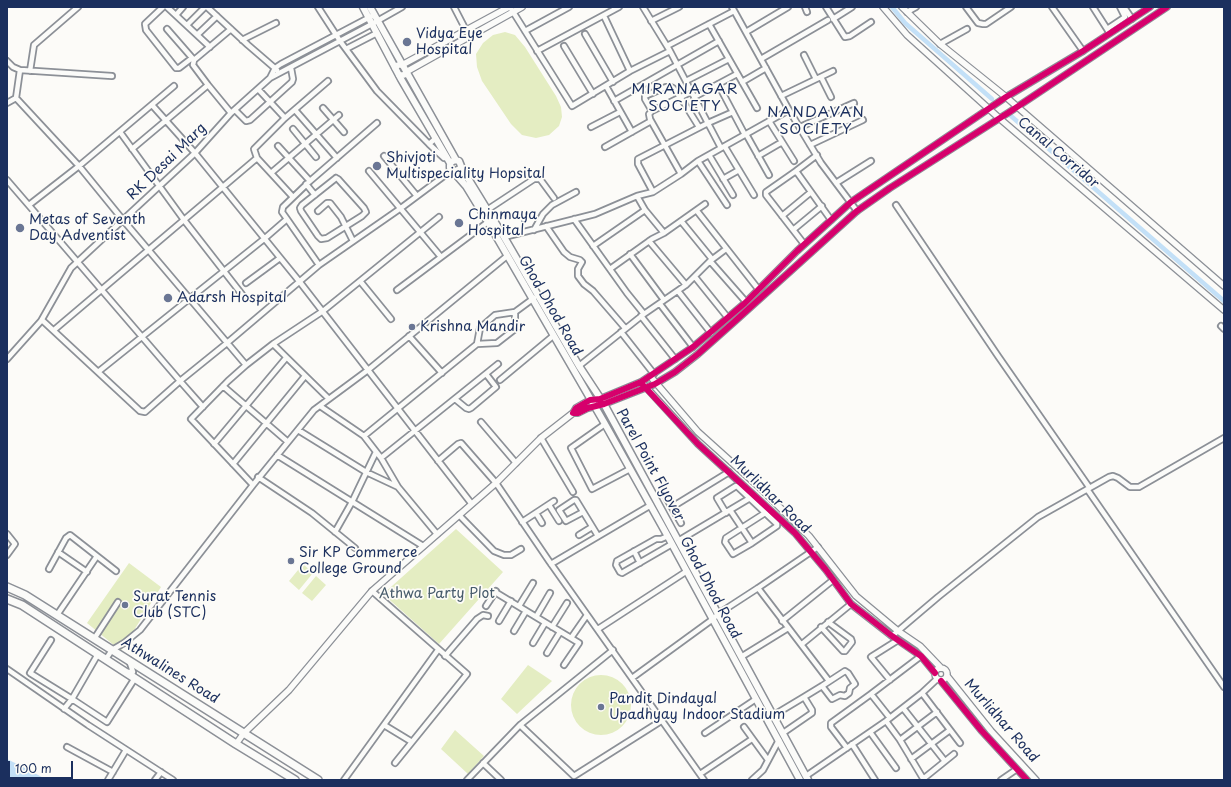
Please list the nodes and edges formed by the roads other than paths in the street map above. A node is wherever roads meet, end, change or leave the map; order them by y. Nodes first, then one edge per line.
1 (78, 7) edge
2 (163, 7) edge
3 (167, 7) edge
4 (183, 7) edge
5 (206, 7) edge
6 (318, 7) edge
7 (362, 7) edge
8 (402, 7) edge
9 (454, 7) edge
10 (522, 7) edge
11 (569, 7) edge
12 (619, 7) edge
13 (642, 7) edge
14 (679, 7) edge
15 (788, 7) edge
16 (826, 7) edge
17 (852, 7) edge
18 (883, 7) edge
19 (902, 7) edge
20 (916, 7) edge
21 (967, 7) edge
22 (1011, 7) edge
23 (1052, 7) edge
24 (1093, 7) edge
25 (1120, 7) edge
26 (1124, 7) edge
27 (1150, 7) edge
28 (1167, 7) edge
29 (733, 8) edge
30 (511, 9) edge
31 (372, 11) edge
32 (907, 12) junction
33 (176, 15) junction
34 (217, 16) junction
35 (604, 16) junction
36 (830, 19) junction
37 (1132, 19) junction
38 (652, 21) junction
39 (871, 22) dead end
40 (276, 23) dead end
41 (375, 23) junction
42 (709, 24) junction
43 (187, 25) junction
44 (168, 29) dead end
45 (231, 29) junction
46 (967, 29) dead end
47 (525, 31) junction
48 (1109, 31) junction
49 (746, 32) junction
50 (377, 33) junction
51 (468, 33) junction
52 (336, 34) junction
53 (585, 34) dead end
54 (197, 35) junction
55 (242, 40) junction
56 (719, 40) junction
57 (340, 41) junction
58 (940, 44) junction
59 (564, 46) dead end
60 (667, 46) junction
61 (210, 47) junction
62 (346, 49) junction
63 (537, 51) junction
64 (670, 51) junction
65 (1083, 51) junction
66 (804, 55) dead end
67 (729, 58) junction
68 (193, 59) junction
69 (761, 59) junction
70 (7, 61) edge
71 (677, 65) junction
72 (398, 66) junction
73 (275, 68) junction
74 (291, 68) junction
75 (766, 68) junction
76 (20, 70) junction
77 (30, 71) junction
78 (833, 71) dead end
79 (406, 72) junction
80 (630, 72) junction
81 (280, 73) junction
82 (737, 74) junction
83 (400, 75) junction
84 (112, 76) dead end
85 (270, 78) junction
86 (818, 78) junction
87 (328, 81) dead end
88 (686, 81) junction
89 (613, 82) junction
90 (742, 82) junction
91 (718, 84) junction
92 (208, 85) junction
93 (174, 86) dead end
94 (606, 86) junction
95 (258, 89) junction
96 (691, 92) junction
97 (593, 94) junction
98 (781, 96) junction
99 (694, 97) junction
100 (831, 97) dead end
101 (1006, 97) junction
102 (16, 98) junction
103 (681, 98) junction
104 (614, 101) junction
105 (270, 102) junction
106 (7, 103) edge
107 (854, 103) dead end
108 (152, 105) junction
109 (1016, 107) junction
110 (323, 108) dead end
111 (757, 108) dead end
112 (989, 109) junction
113 (295, 110) junction
114 (789, 110) junction
115 (233, 111) junction
116 (652, 111) junction
117 (620, 112) junction
118 (733, 112) junction
119 (339, 115) dead end
120 (284, 118) junction
121 (999, 118) junction
122 (333, 120) junction
123 (863, 120) dead end
124 (166, 121) junction
125 (651, 121) junction
126 (769, 121) junction
127 (377, 123) dead end
128 (708, 123) junction
129 (591, 127) dead end
130 (699, 127) junction
131 (800, 127) junction
132 (293, 130) dead end
133 (120, 132) junction
134 (344, 132) dead end
135 (632, 132) junction
136 (745, 134) junction
137 (316, 135) junction
138 (436, 138) junction
139 (782, 142) junction
140 (305, 144) junction
141 (429, 144) junction
142 (665, 145) junction
143 (810, 145) junction
144 (278, 146) dead end
145 (605, 147) dead end
146 (723, 148) junction
147 (132, 149) junction
148 (195, 153) junction
149 (709, 155) junction
150 (816, 155) junction
151 (384, 156) dead end
152 (758, 156) junction
153 (316, 157) dead end
154 (257, 158) junction
155 (289, 158) junction
156 (337, 158) junction
157 (451, 160) junction
158 (698, 161) junction
159 (794, 161) dead end
160 (871, 161) dead end
161 (79, 166) junction
162 (461, 167) junction
163 (452, 170) junction
164 (739, 170) junction
165 (369, 171) dead end
166 (796, 171) junction
167 (271, 173) junction
168 (681, 174) junction
169 (769, 175) dead end
170 (723, 179) junction
171 (7, 180) edge
172 (308, 183) junction
173 (836, 183) junction
174 (160, 186) junction
175 (222, 187) junction
176 (576, 192) dead end
177 (653, 192) junction
178 (811, 192) junction
179 (315, 195) junction
180 (733, 195) dead end
181 (754, 195) dead end
182 (417, 196) junction
183 (637, 196) junction
184 (293, 197) junction
185 (554, 198) dead end
186 (851, 202) junction
187 (705, 204) dead end
188 (29, 205) junction
189 (727, 205) dead end
190 (896, 205) dead end
191 (822, 206) junction
192 (400, 208) junction
193 (487, 210) junction
194 (645, 210) junction
195 (318, 211) dead end
196 (697, 211) junction
197 (857, 211) junction
198 (782, 216) junction
199 (439, 217) dead end
200 (287, 219) junction
201 (574, 219) junction
202 (123, 220) junction
203 (184, 220) junction
204 (832, 220) junction
205 (681, 221) junction
206 (488, 222) junction
207 (345, 226) junction
208 (546, 226) junction
209 (534, 230) junction
210 (793, 230) junction
211 (420, 232) junction
212 (664, 233) junction
213 (504, 237) junction
214 (264, 238) junction
215 (649, 240) junction
216 (353, 241) junction
217 (804, 244) junction
218 (593, 246) junction
219 (726, 249) junction
220 (148, 250) junction
221 (630, 254) junction
222 (507, 256) junction
223 (441, 257) junction
224 (280, 258) junction
225 (711, 260) junction
226 (78, 262) junction
227 (319, 265) junction
228 (224, 270) junction
229 (610, 270) junction
230 (695, 277) junction
231 (299, 281) junction
232 (360, 281) junction
233 (246, 283) dead end
234 (686, 285) junction
235 (1224, 286) edge
236 (101, 290) junction
237 (398, 290) dead end
238 (759, 290) junction
239 (678, 291) junction
240 (244, 298) dead end
241 (535, 298) junction
242 (189, 299) junction
243 (664, 300) junction
244 (746, 302) junction
245 (660, 304) junction
246 (1224, 310) edge
247 (323, 311) junction
248 (515, 312) junction
249 (642, 315) junction
250 (728, 318) junction
251 (390, 319) dead end
252 (42, 320) junction
253 (54, 330) junction
254 (623, 330) junction
255 (711, 333) junction
256 (409, 336) junction
257 (553, 336) junction
258 (142, 337) junction
259 (227, 343) junction
260 (273, 344) junction
261 (477, 344) junction
262 (693, 347) junction
263 (286, 358) junction
264 (7, 359) edge
265 (675, 359) junction
266 (498, 364) dead end
267 (246, 365) junction
268 (579, 366) junction
269 (368, 370) junction
270 (98, 372) junction
271 (442, 373) junction
272 (486, 374) junction
273 (652, 375) junction
274 (305, 376) junction
275 (500, 380) dead end
276 (180, 381) junction
277 (641, 382) junction
278 (655, 384) junction
279 (223, 386) junction
280 (645, 387) junction
281 (328, 399) junction
282 (455, 399) junction
283 (590, 400) junction
284 (602, 402) junction
285 (246, 406) junction
286 (320, 406) junction
287 (595, 406) junction
288 (203, 407) junction
289 (398, 409) junction
290 (573, 413) junction
291 (481, 422) dead end
292 (266, 423) junction
293 (605, 424) junction
294 (298, 430) junction
295 (415, 431) junction
296 (364, 436) junction
297 (541, 438) junction
298 (1224, 438) edge
299 (288, 442) junction
300 (214, 444) junction
301 (376, 452) junction
302 (277, 455) junction
303 (381, 458) junction
304 (438, 461) junction
305 (516, 463) junction
306 (233, 464) junction
307 (630, 469) junction
308 (366, 472) junction
309 (729, 472) junction
310 (258, 477) junction
311 (496, 483) junction
312 (253, 485) junction
313 (398, 487) junction
314 (1088, 488) junction
315 (573, 492) dead end
316 (750, 498) junction
317 (667, 499) dead end
318 (352, 502) junction
319 (554, 502) dead end
320 (471, 503) junction
321 (549, 504) junction
322 (650, 505) junction
323 (672, 506) junction
324 (728, 511) junction
325 (583, 512) junction
326 (536, 513) junction
327 (765, 513) junction
328 (459, 515) junction
329 (677, 516) junction
330 (559, 520) dead end
331 (667, 521) junction
332 (522, 522) junction
333 (542, 523) dead end
334 (681, 523) dead end
335 (592, 527) junction
336 (742, 527) junction
337 (335, 532) junction
338 (7, 534) edge
339 (437, 534) junction
340 (579, 535) dead end
341 (598, 536) junction
342 (668, 536) junction
343 (675, 543) junction
344 (752, 543) junction
345 (423, 546) junction
346 (818, 547) junction
347 (355, 548) dead end
348 (521, 549) dead end
349 (634, 551) junction
350 (58, 552) junction
351 (811, 553) junction
352 (7, 555) edge
353 (97, 556) junction
354 (640, 563) junction
355 (551, 564) junction
356 (49, 569) dead end
357 (116, 571) dead end
358 (687, 571) junction
359 (87, 572) junction
360 (833, 580) junction
361 (533, 583) dead end
362 (7, 586) edge
363 (758, 588) junction
364 (372, 591) junction
365 (550, 593) dead end
366 (7, 599) edge
367 (511, 601) junction
368 (118, 602) dead end
369 (567, 603) dead end
370 (850, 604) junction
371 (486, 606) dead end
372 (519, 606) junction
373 (526, 611) junction
374 (718, 614) junction
375 (57, 615) junction
376 (587, 615) junction
377 (488, 616) dead end
378 (536, 617) junction
379 (713, 619) junction
380 (782, 620) junction
381 (499, 621) dead end
382 (828, 622) junction
383 (545, 623) junction
384 (552, 626) junction
385 (821, 627) junction
386 (788, 628) junction
387 (598, 629) junction
388 (514, 631) dead end
389 (898, 631) junction
390 (560, 632) junction
391 (892, 636) junction
392 (571, 638) junction
393 (94, 639) junction
394 (51, 640) dead end
395 (898, 640) junction
396 (533, 643) dead end
397 (802, 644) junction
398 (112, 650) junction
399 (438, 650) junction
400 (613, 650) junction
401 (547, 653) dead end
402 (98, 654) junction
403 (445, 656) junction
404 (921, 656) junction
405 (741, 657) junction
406 (106, 659) junction
407 (129, 660) junction
408 (564, 665) dead end
409 (941, 668) junction
410 (7, 669) edge
411 (126, 672) junction
412 (947, 676) junction
413 (135, 678) junction
414 (632, 678) junction
415 (938, 678) junction
416 (890, 680) junction
417 (829, 681) junction
418 (822, 686) junction
419 (1224, 686) edge
420 (922, 693) junction
421 (871, 694) junction
422 (804, 697) junction
423 (72, 699) junction
424 (756, 699) junction
425 (64, 708) junction
426 (903, 708) junction
427 (937, 712) junction
428 (774, 715) junction
429 (888, 719) junction
430 (661, 721) junction
431 (384, 725) junction
432 (520, 725) junction
433 (744, 727) dead end
434 (918, 727) junction
435 (237, 729) junction
436 (950, 730) junction
437 (870, 732) junction
438 (244, 733) junction
439 (706, 733) dead end
440 (783, 733) junction
441 (228, 738) junction
442 (752, 739) junction
443 (779, 740) junction
444 (900, 740) junction
445 (412, 742) junction
446 (960, 743) dead end
447 (236, 744) junction
448 (852, 744) junction
449 (931, 744) junction
450 (66, 747) dead end
451 (847, 748) junction
452 (126, 750) junction
453 (954, 754) dead end
454 (768, 760) junction
455 (911, 760) junction
456 (944, 760) dead end
457 (395, 763) dead end
458 (483, 763) junction
459 (896, 768) dead end
460 (1017, 770) junction
461 (113, 772) junction
462 (161, 772) junction
463 (700, 774) junction
464 (312, 778) edge
465 (807, 778) edge
466 (924, 779) edge
467 (108, 780) edge
468 (155, 780) edge
469 (172, 780) edge
470 (296, 780) edge
471 (318, 780) edge
472 (344, 780) edge
473 (467, 780) edge
474 (501, 780) edge
475 (704, 780) edge
476 (752, 780) edge
477 (800, 780) edge
478 (875, 780) edge
479 (1001, 780) edge
480 (1027, 780) edge
481 (1036, 780) edge

1 - 77 street
2 - 68 street
3 - 33 street
4 - 33 street
5 - 34 street
5 - 43 street
6 - 52 street
7 - 31 main road
8 - 41 street, RK Desai Marg
9 - 51 street
10 - 30 street
11 - 47 street
12 - 35 street
13 - 38 street
14 - 38 street
15 - 49 street
16 - 36 street
17 - 36 street
18 - 112 street, Canal Corridor
19 - 32 street
20 - 32 street
21 - 22 street
23 - 65 street
24 - 48 street
25 - 48 street
26 - 37 street
27 - 37 street
28 - 109 street
29 - 42 street
29 - 49 street
30 - 47 street
30 - 51 street
31 - 41 main road
31 - 52 street
32 - 58 street
33 - 43 street
34 - 45 street
34 - 54 street
35 - 63 street
35 - 80 street
36 - 39 street
36 - 69 street
37 - 48 street
38 - 60 street
40 - 55 street
41 - 50 main road
41 - 57 street, RK Desai Marg
41 - 72 main road
42 - 56 street
42 - 60 street
43 - 54 street
44 - 68 street
45 - 55 street
45 - 61 street
46 - 58 street
47 - 63 street
48 - 65 street
49 - 69 street
50 - 62 street
50 - 72 main road
51 - 72 street
51 - 79 street
52 - 57 street
52 - 73 street
53 - 89 street
54 - 61 street
55 - 73 street
56 - 67 street
56 - 71 street
57 - 62 street
57 - 74 street, RK Desai Marg
58 - 101 street
59 - 97 street
60 - 64 street
61 - 68 street
62 - 141 street
63 - 97 street
64 - 71 street
64 - 80 street
65 - 101 street
66 - 86 street
67 - 82 street
67 - 88 street
68 - 92 street
69 - 75 street
70 - 76 street
71 - 88 street
71 - 104 street
72 - 79 main road
72 - 83 main road
73 - 81 street
73 - 85 street
74 - 81 street, RK Desai Marg
74 - 105 street
75 - 90 street
75 - 98 street
76 - 77 street
76 - 102 street
77 - 84 street
78 - 86 street
79 - 83 street
79 - 157 main road
80 - 89 street
81 - 85 street, RK Desai Marg
82 - 90 street
82 - 91 street
83 - 138 main road
85 - 95 street, RK Desai Marg
86 - 98 street
86 - 100 street
87 - 113 street
88 - 96 street
89 - 94 street
90 - 111 street
91 - 99 street
91 - 118 street
92 - 115 street
92 - 124 street
93 - 108 street
94 - 97 street
94 - 104 street
95 - 105 street
95 - 115 street, RK Desai Marg
96 - 99 street
96 - 103 street
98 - 114 street
99 - 128 street
101 - 109 street
101 - 112 street
102 - 106 street
102 - 161 street
103 - 116 street
103 - 116 street
103 - 130 street
104 - 117 street
105 - 115 street
105 - 120 street
107 - 131 street
108 - 124 street
108 - 133 street
109 - 121 street
109 - 235 street
110 - 122 street
112 - 121 street, Canal Corridor
112 - 186 street
113 - 120 street
113 - 137 street
114 - 126 street
114 - 131 street
115 - 148 street, RK Desai Marg
116 - 125 street
117 - 129 street
117 - 135 street
118 - 128 street
118 - 136 street
119 - 122 street
120 - 154 street
121 - 197 street
121 - 246 street, Canal Corridor
122 - 134 street
122 - 137 street
123 - 143 street
124 - 147 street
124 - 148 street
125 - 135 street
125 - 142 street
126 - 136 street
126 - 139 street
127 - 156 street
128 - 130 street
128 - 146 street
130 - 142 street
131 - 143 street
132 - 140 street
133 - 147 street
133 - 161 street
135 - 145 street
136 - 146 street
136 - 152 street
137 - 140 street
137 - 156 street
138 - 141 street
138 - 157 main road
139 - 152 street
139 - 159 street
140 - 153 street
140 - 155 street
141 - 157 street
142 - 168 street
142 - 177 street
143 - 150 street
144 - 155 street
146 - 149 street
146 - 164 street
147 - 174 street
148 - 174 street, RK Desai Marg
148 - 175 street
149 - 158 street
149 - 170 street
150 - 166 street
150 - 173 street
151 - 182 street
152 - 169 street
154 - 167 street
154 - 175 street
155 - 167 street
155 - 172 street
156 - 172 street
157 - 162 main road
157 - 163 main road
158 - 168 street
158 - 189 street
160 - 173 street
161 - 188 street
161 - 202 street
162 - 163 main road
162 - 193 main road, Parel Point Flyover
163 - 182 street
163 - 206 main road, Ghod Dhod Road
164 - 170 street
164 - 181 street
165 - 192 street
166 - 178 street
166 - 198 street
167 - 184 street
168 - 177 street
170 - 180 street
171 - 188 street
172 - 179 street
172 - 184 street
173 - 186 street
174 - 202 street, RK Desai Marg
174 - 203 street
175 - 203 street
175 - 214 street
176 - 209 street
177 - 183 street
178 - 191 street
178 - 198 street
179 - 207 street
179 - 207 street
182 - 192 street
183 - 194 street
183 - 201 street
184 - 200 street
185 - 193 street
186 - 197 street
186 - 204 street
187 - 196 street
188 - 226 street
190 - 314 street
191 - 204 street
191 - 210 street
192 - 211 street
192 - 216 street
193 - 213 main road, Parel Point Flyover
194 - 212 street
194 - 218 street
195 - 207 street
196 - 205 street
196 - 219 street
197 - 278 street
198 - 210 street
199 - 211 street
200 - 214 street
200 - 227 street
201 - 208 street
201 - 218 street
202 - 220 street
202 - 226 street, RK Desai Marg
203 - 220 street
203 - 228 street
204 - 217 street
205 - 212 street
205 - 225 street
206 - 222 main road, Ghod Dhod Road
206 - 223 street
207 - 216 street
208 - 209 street
208 - 254 street
209 - 213 street
210 - 217 street
211 - 223 street
211 - 232 street
212 - 215 street
213 - 241 main road, Parel Point Flyover
214 - 224 street
214 - 228 street
215 - 221 street
215 - 234 street
216 - 227 street
217 - 238 street
218 - 229 street
219 - 225 street
219 - 238 street
220 - 236 street
220 - 242 street
221 - 229 street
221 - 243 street
222 - 241 main road, Ghod Dhod Road
222 - 256 street
223 - 237 street
224 - 231 street
224 - 233 street
225 - 230 street
225 - 244 street
226 - 236 street
226 - 252 street, RK Desai Marg
227 - 231 street
228 - 240 street
228 - 242 street
229 - 249 street
230 - 234 street
230 - 250 street
231 - 247 street
231 - 259 street
232 - 247 street
232 - 251 street
234 - 239 street
236 - 253 street
236 - 258 street
238 - 244 street
239 - 243 street
239 - 255 street
241 - 248 street
241 - 257 main road, Ghod Dhod Road
241 - 268 main road, Parel Point Flyover
242 - 258 street
242 - 259 street
243 - 245 street
244 - 250 street
245 - 249 street
245 - 262 street
247 - 260 street
247 - 269 street
248 - 261 street
248 - 261 street
249 - 254 street
249 - 265 street
250 - 255 street
252 - 253 street
252 - 264 street, RK Desai Marg
253 - 270 street
254 - 268 street
254 - 273 street
255 - 262 street
256 - 269 street
256 - 271 street
257 - 275 street
257 - 283 main road, Ghod Dhod Road
258 - 270 street
258 - 276 street
259 - 267 street
259 - 276 street
260 - 263 street
260 - 267 street
261 - 271 street
262 - 265 street
263 - 274 street
263 - 285 street
265 - 273 street
266 - 272 street
267 - 279 street
268 - 284 main road, Parel Point Flyover
269 - 281 street
269 - 289 street
270 - 276 street
271 - 289 street
272 - 282 street
272 - 282 street
273 - 277 street
273 - 278 street, Murlidhar Road
274 - 281 street
274 - 292 street
276 - 288 street
277 - 280 street, Murlidhar Road
277 - 284 street
278 - 280 street
278 - 346 street, Murlidhar Road
279 - 285 street
279 - 288 street
280 - 284 street
280 - 309 street, Murlidhar Road
281 - 286 street
282 - 295 street
283 - 284 street
283 - 287 main road, Ghod Dhod Road
283 - 290 street
284 - 287 street
284 - 331 main road, Parel Point Flyover
285 - 292 street
285 - 300 street
286 - 294 street
286 - 296 street
287 - 290 street
287 - 293 main road, Ghod Dhod Road
288 - 300 street
289 - 295 street
289 - 296 street
290 - 297 street
291 - 305 street
292 - 299 street
292 - 306 street
293 - 307 main road, Ghod Dhod Road
293 - 307 street
294 - 299 street
294 - 308 street
295 - 303 street
295 - 304 street
296 - 301 street
297 - 305 street
297 - 315 street
298 - 314 street
299 - 302 street
300 - 306 street
301 - 303 street
301 - 308 street
302 - 310 street
302 - 318 street
303 - 313 street
304 - 311 street
304 - 320 street
305 - 311 street
306 - 312 street
307 - 322 main road, Ghod Dhod Road
308 - 313 street
308 - 318 street
309 - 323 street
309 - 351 street, Murlidhar Road
310 - 312 street
310 - 337 street
311 - 320 street
311 - 332 street
312 - 398 street
313 - 339 street
314 - 389 street
314 - 419 street
316 - 324 street
316 - 324 street
316 - 327 street
317 - 323 street
318 - 337 street
318 - 345 street
319 - 321 street
320 - 328 street
321 - 326 street
321 - 330 street
322 - 341 street
322 - 342 main road, Ghod Dhod Road
323 - 329 street
324 - 336 street
324 - 343 street
325 - 325 street
325 - 335 street
326 - 332 street
326 - 333 street
327 - 336 street
327 - 344 street
328 - 339 street
328 - 348 street
329 - 331 street
329 - 334 street
331 - 343 main road, Parel Point Flyover
332 - 355 street
335 - 340 street
335 - 341 street
336 - 344 street
336 - 344 street
337 - 347 street
338 - 352 street
339 - 345 street
341 - 355 street
342 - 343 main road, Ghod Dhod Road
342 - 349 street
343 - 354 street
343 - 358 main road, Ghod Dhod Road
343 - 374 main road, Parel Point Flyover
345 - 364 street
346 - 351 street
346 - 389 street, Murlidhar Road
349 - 354 street
349 - 354 street
350 - 353 street
350 - 356 street
350 - 359 street
351 - 360 street, Murlidhar Road
351 - 363 street
353 - 357 street
353 - 359 street
355 - 376 street
358 - 379 main road, Ghod Dhod Road
358 - 387 street
359 - 375 street
360 - 370 street, Murlidhar Road
360 - 380 street
361 - 372 street
362 - 375 main road, Athwalines Road
363 - 374 street
363 - 380 street
364 - 399 street
364 - 438 street
365 - 378 street
366 - 402 main road, Athwalines Road
367 - 371 street
367 - 372 street
367 - 381 street
368 - 393 street
369 - 384 street
370 - 382 street
370 - 391 street, Murlidhar Road
372 - 373 street
373 - 378 street
373 - 388 street
374 - 379 street
374 - 405 main road, Parel Point Flyover
375 - 393 main road, Athwalines Road
376 - 387 street
376 - 392 street
377 - 403 street
378 - 383 street
379 - 414 street
379 - 424 main road, Ghod Dhod Road
380 - 386 street
382 - 385 street
382 - 385 street
383 - 384 street
383 - 396 street
384 - 390 street
385 - 397 street
386 - 397 street
386 - 405 street
387 - 400 street
389 - 391 street
389 - 409 street, Murlidhar Road
390 - 392 street
390 - 401 street
391 - 395 street, Murlidhar Road
392 - 408 street
393 - 398 main road, Athwalines Road
394 - 423 street
395 - 404 street, Murlidhar Road
395 - 416 street
397 - 417 street
398 - 406 street
398 - 407 main road, Athwalines Road
399 - 403 street
399 - 431 street
400 - 414 street
400 - 432 street
402 - 406 main road, Athwalines Road
402 - 423 street
403 - 445 street
404 - 415 street, Murlidhar Road
404 - 416 street
405 - 428 main road, Parel Point Flyover
406 - 411 main road, Athwalines Road
407 - 411 street
407 - 435 main road, Athwalines Road
409 - 412 street
409 - 415 street
410 - 425 street
411 - 413 main road, Athwalines Road
412 - 415 street
412 - 481 street, Murlidhar Road
413 - 423 street
413 - 441 main road, Athwalines Road
414 - 430 street
415 - 420 street
415 - 460 street, Murlidhar Road
416 - 421 street
417 - 418 street
417 - 418 street
418 - 422 street
420 - 426 street
420 - 427 street
421 - 429 street
421 - 451 street
422 - 428 street
422 - 440 street
423 - 425 street
424 - 439 street
424 - 443 main road, Ghod Dhod Road
425 - 452 street
426 - 429 street
426 - 434 street
427 - 434 street
427 - 436 street
428 - 440 main road, Parel Point Flyover
429 - 437 street
429 - 444 street
430 - 432 street
430 - 463 street
431 - 445 street
431 - 472 street
432 - 458 street
433 - 442 street
434 - 444 street
434 - 449 street
435 - 438 main road, Athwalines Road
435 - 441 main road
436 - 446 street
436 - 449 street
437 - 448 street
437 - 459 street
438 - 447 street
438 - 464 main road, Athwalines Road
440 - 465 main road, Parel Point Flyover
441 - 447 main road, Athwalines Road
442 - 454 street
442 - 463 street
443 - 454 street
443 - 477 main road, Ghod Dhod Road
444 - 455 street
445 - 457 street
447 - 470 main road, Athwalines Road
448 - 451 street
448 - 478 street
449 - 455 street
449 - 456 street
450 - 461 street
451 - 465 street
452 - 461 street
452 - 462 street
453 - 466 street
454 - 476 street
455 - 466 street
458 - 473 street
458 - 474 street
460 - 479 street
460 - 480 street, Murlidhar Road
461 - 467 street
462 - 468 street
462 - 469 street
463 - 475 street
464 - 471 main road, Athwalines Road

